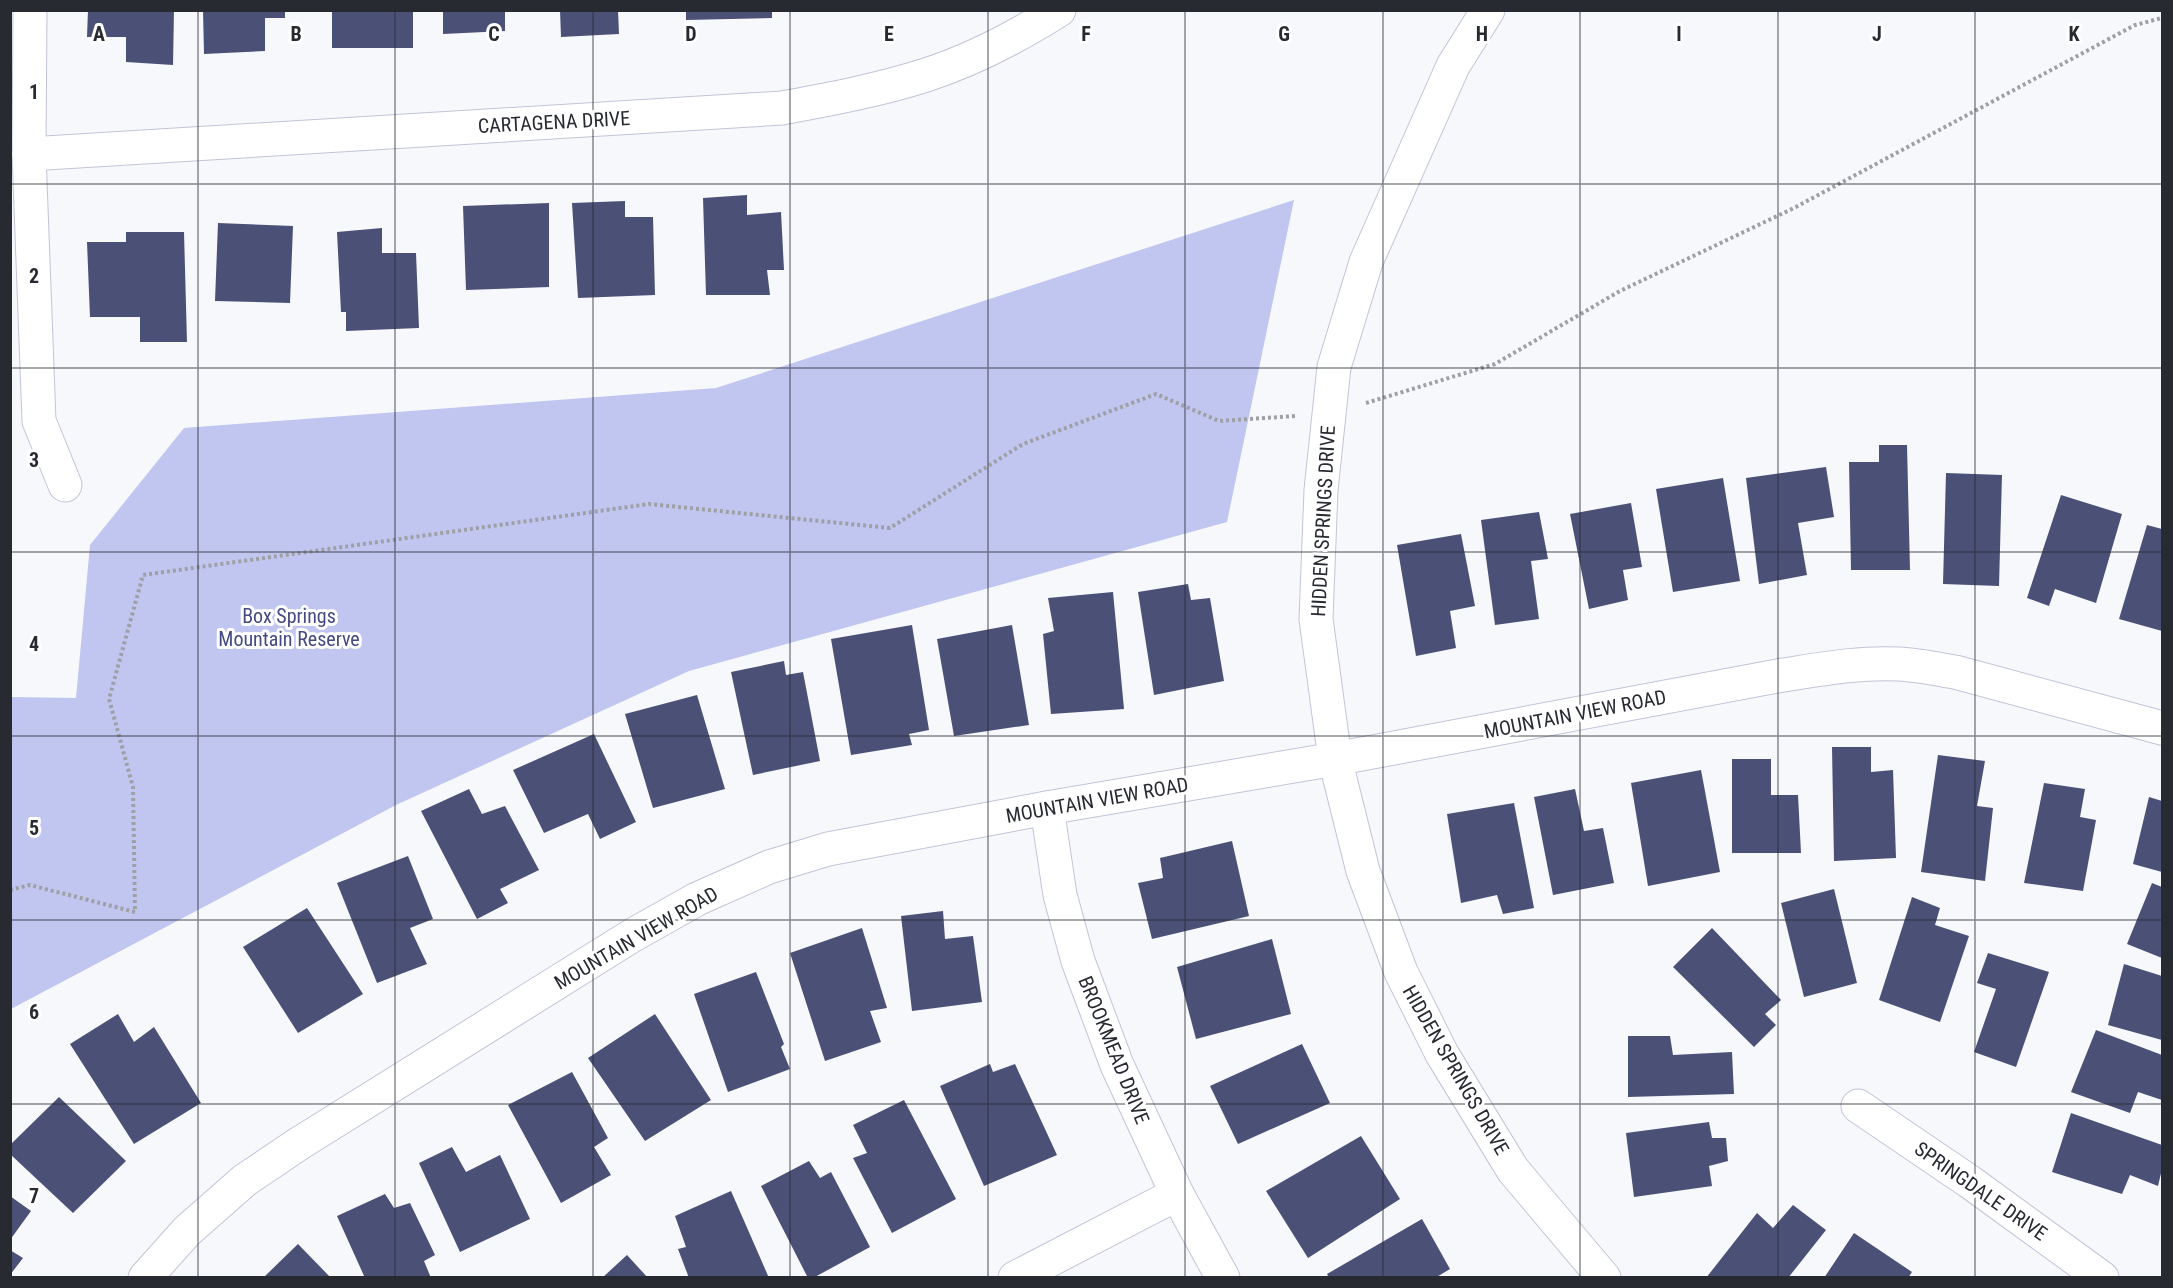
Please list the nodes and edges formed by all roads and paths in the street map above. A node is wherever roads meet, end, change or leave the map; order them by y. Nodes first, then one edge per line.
1 (30, 10) edge
2 (1059, 10) edge
3 (1488, 10) edge
4 (2163, 18) edge
5 (29, 154) junction
6 (1329, 414) junction
7 (65, 485) dead end
8 (2163, 728) edge
9 (1335, 759) junction
10 (1047, 808) junction
11 (10, 890) edge
12 (1858, 1106) dead end
13 (1177, 1194) junction
14 (145, 1278) edge
15 (1015, 1278) edge
16 (1223, 1278) edge
17 (1604, 1278) edge
18 (2102, 1278) edge

1 - 5 street
2 - 5 street, CARTAGENA DRIVE
3 - 6 street, HIDDEN SPRINGS DRIVE
4 - 6 path
5 - 7 street
6 - 9 street, HIDDEN SPRINGS DRIVE
6 - 11 path
8 - 9 street, MOUNTAIN VIEW ROAD
9 - 10 street, MOUNTAIN VIEW ROAD
9 - 17 street, HIDDEN SPRINGS DRIVE
10 - 13 street, BROOKMEAD DRIVE
10 - 14 street, MOUNTAIN VIEW ROAD
12 - 18 street, SPRINGDALE DRIVE
13 - 15 street
13 - 16 street, BROOKMEAD DRIVE

